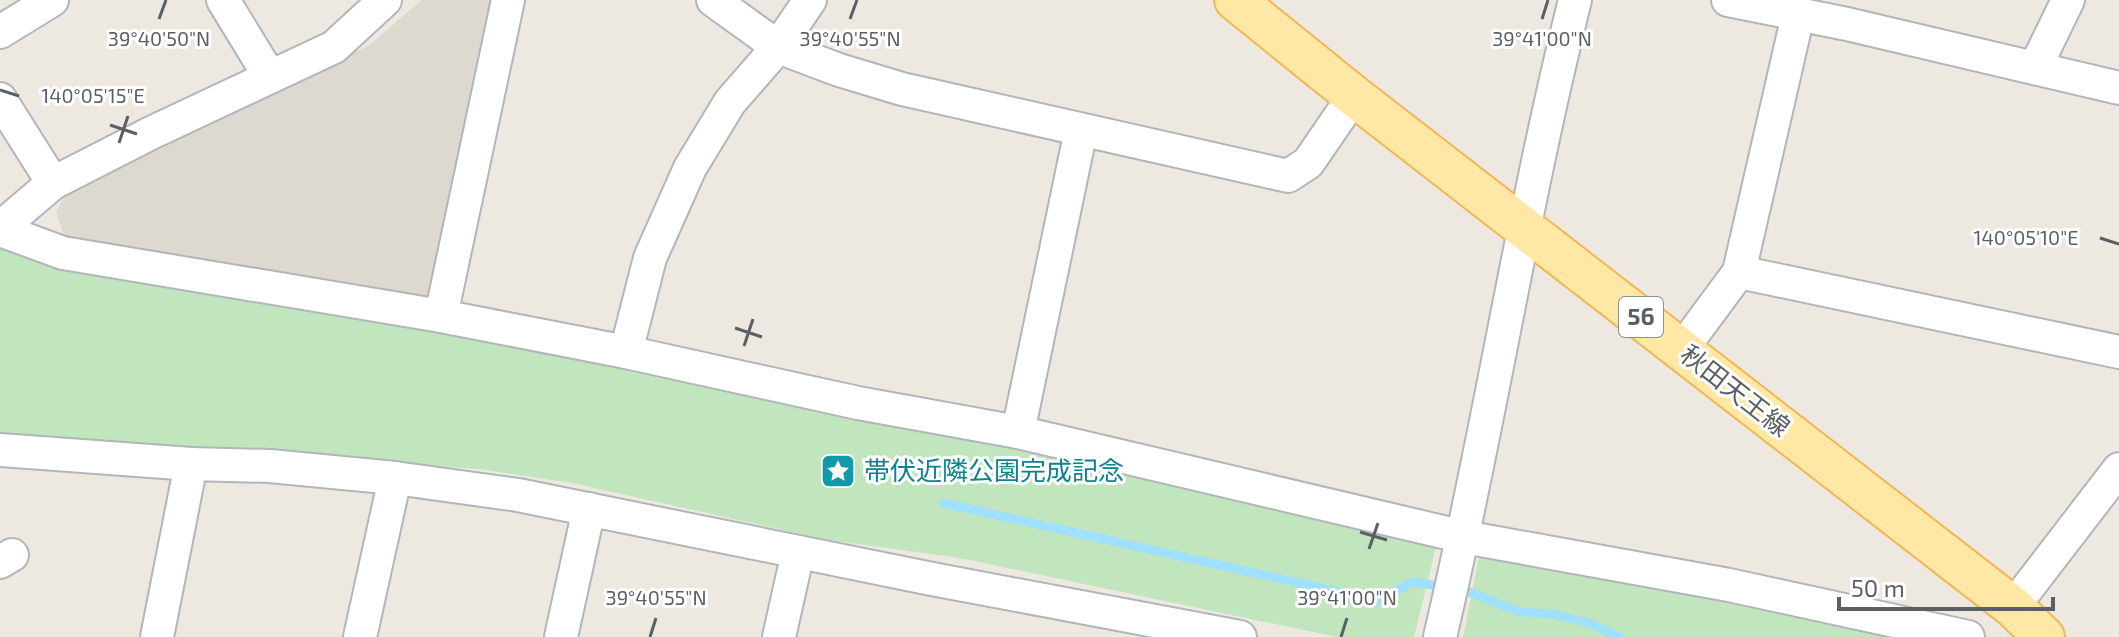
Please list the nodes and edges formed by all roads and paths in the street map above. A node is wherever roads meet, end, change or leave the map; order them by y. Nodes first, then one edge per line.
1 (52, 0) edge
2 (223, 0) edge
3 (385, 0) edge
4 (508, 0) edge
5 (713, 0) edge
6 (810, 0) edge
7 (1235, 0) edge
8 (1575, 0) edge
9 (2068, 0) edge
10 (1749, 2) edge
11 (1851, 12) edge
12 (1798, 15) junction
13 (0, 32) edge
14 (778, 47) junction
15 (2035, 68) junction
16 (270, 77) junction
17 (2119, 88) edge
18 (1354, 96) junction
19 (0, 99) edge
20 (1081, 130) junction
21 (53, 183) junction
22 (1524, 225) junction
23 (0, 229) edge
24 (1739, 272) junction
25 (441, 316) junction
26 (1682, 349) junction
27 (626, 352) junction
28 (2119, 352) edge
29 (1018, 432) junction
30 (0, 450) edge
31 (191, 464) junction
32 (2119, 469) edge
33 (395, 478) junction
34 (589, 509) junction
35 (1461, 548) junction
36 (798, 552) junction
37 (2013, 607) junction
38 (157, 637) edge
39 (360, 637) edge
40 (561, 637) edge
41 (779, 637) edge
42 (1240, 637) edge
43 (1440, 637) edge
44 (1968, 637) edge
45 (2044, 637) edge

1 - 13 street
2 - 16 street
3 - 16 street
4 - 25 street
5 - 14 street
6 - 14 street
7 - 18 main road, 秋田天王線 / 56
8 - 22 street
9 - 15 street
10 - 12 street
11 - 12 street
11 - 15 street
12 - 24 street
14 - 20 street
14 - 27 street
15 - 17 street
16 - 21 street
18 - 20 street
18 - 22 main road, 秋田天王線 / 56
19 - 21 street
20 - 29 street
21 - 23 street
22 - 26 main road, 秋田天王線 / 56
22 - 35 street
23 - 25 street
24 - 26 street
24 - 28 street
25 - 27 street
26 - 37 main road, 秋田天王線 / 56
27 - 29 street
29 - 35 street
30 - 31 street
31 - 33 street
31 - 38 street
32 - 37 street
33 - 34 street
33 - 39 street
34 - 36 street
34 - 40 street
35 - 43 street
35 - 44 street
36 - 41 street
36 - 42 street
37 - 45 main road, 秋田天王線 / 56

